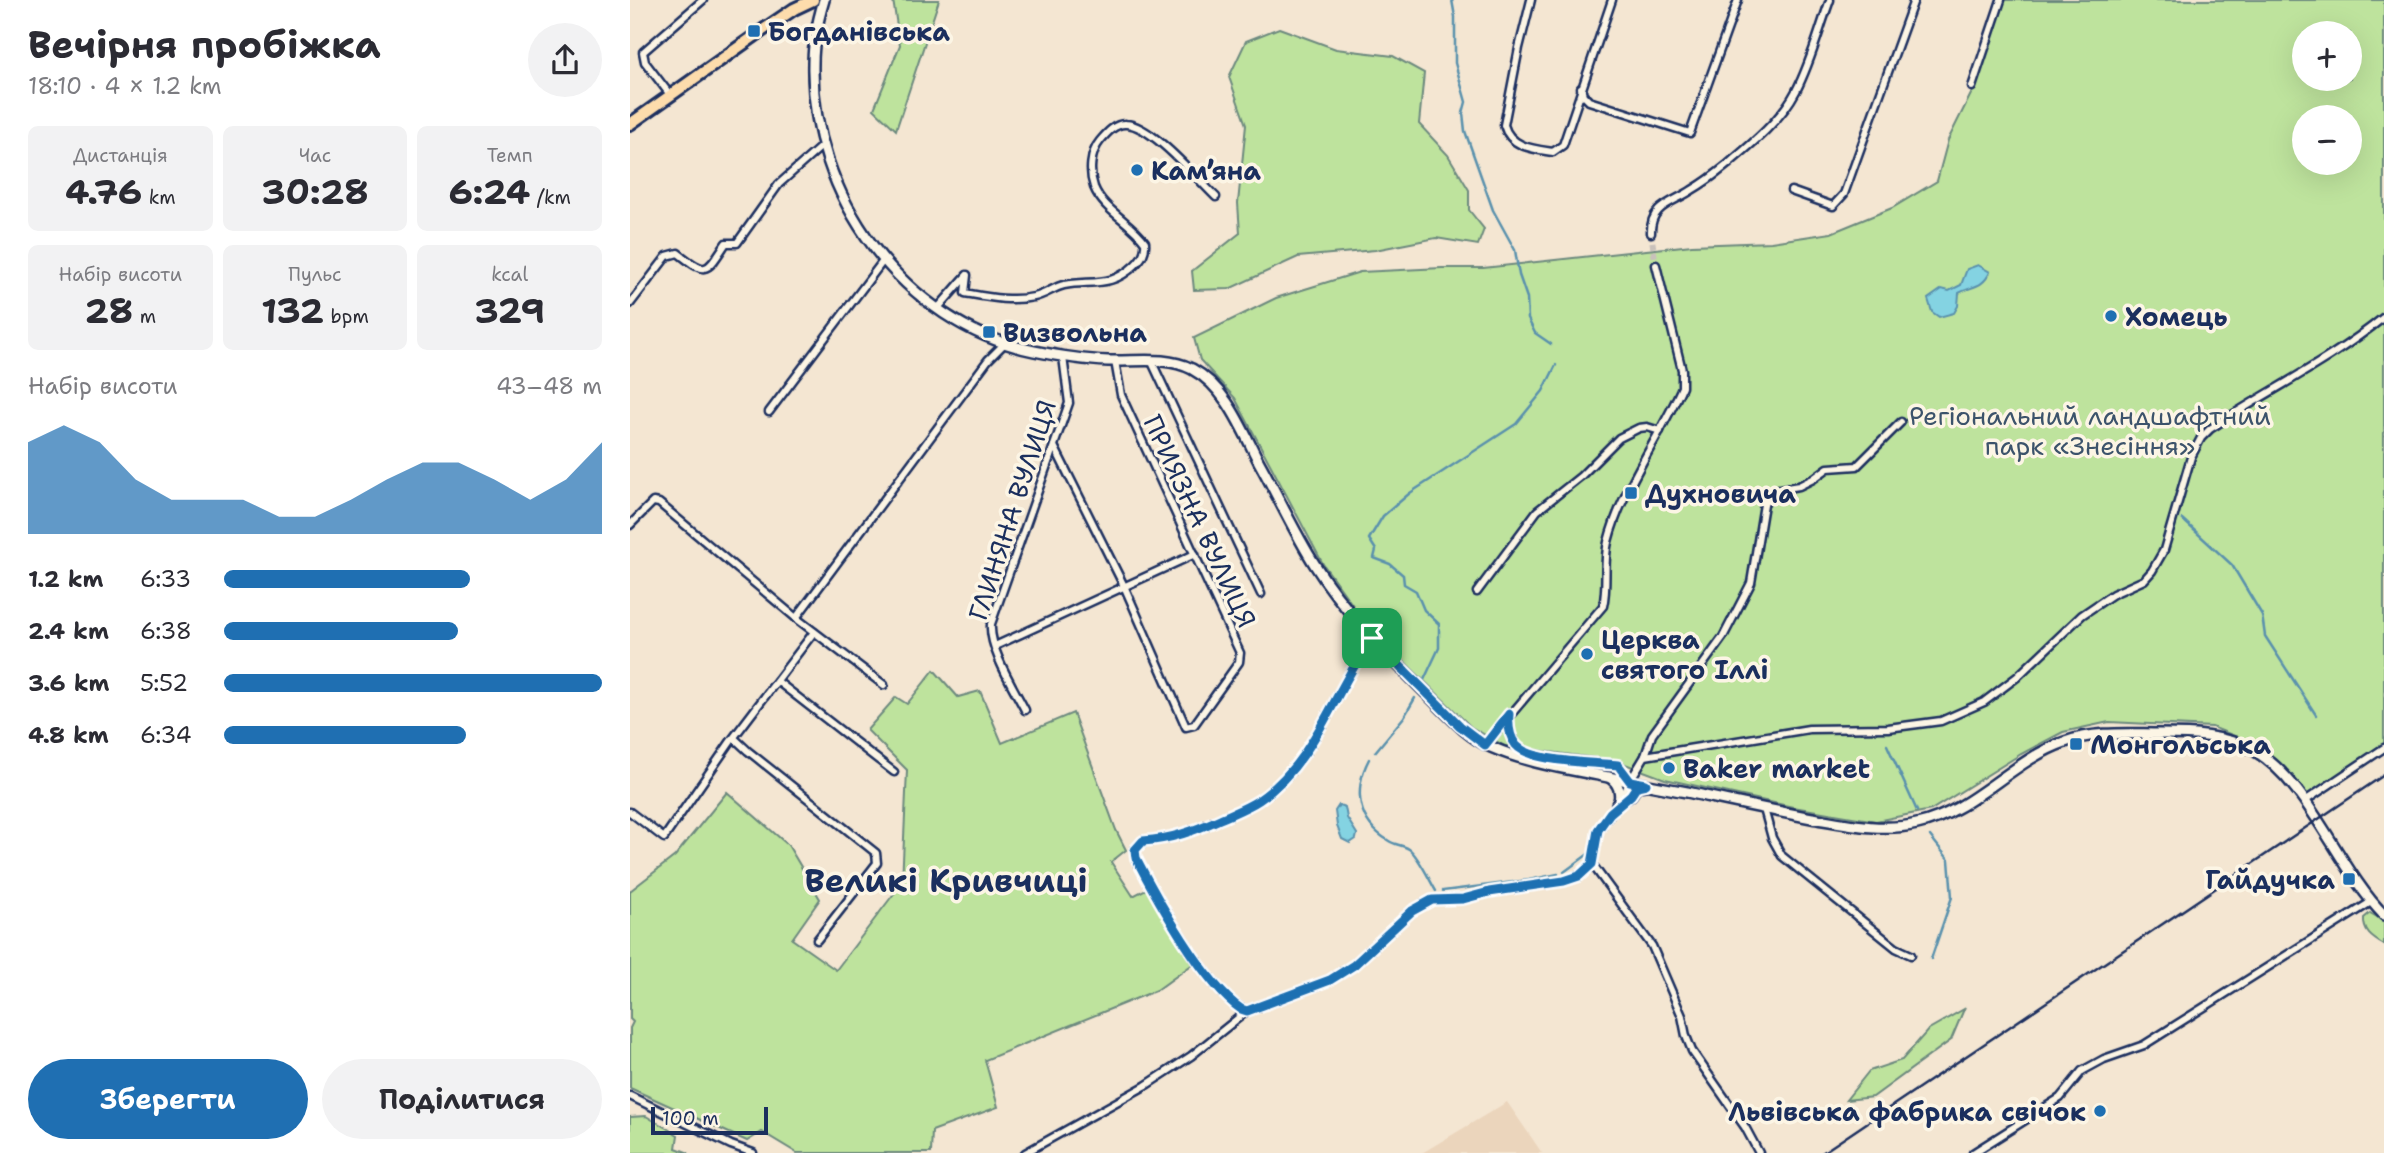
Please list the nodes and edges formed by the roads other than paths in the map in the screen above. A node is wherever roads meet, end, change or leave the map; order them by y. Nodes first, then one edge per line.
1 (703, 0) edge
2 (813, 0) edge
3 (824, 0) edge
4 (1531, 0) edge
5 (1612, 0) edge
6 (1738, 0) edge
7 (1830, 0) edge
8 (1914, 0) edge
9 (2001, 0) edge
10 (1972, 87) dead end
11 (1581, 88) junction
12 (671, 96) junction
13 (630, 124) edge
14 (824, 144) junction
15 (1791, 191) dead end
16 (1216, 197) dead end
17 (1651, 233) tunnel mouth
18 (883, 261) junction
19 (1656, 265) tunnel mouth
20 (630, 304) edge
21 (938, 308) junction
22 (2384, 317) edge
23 (1005, 343) junction
24 (1063, 357) junction
25 (1152, 360) junction
26 (1115, 361) junction
27 (769, 412) dead end
28 (1901, 422) dead end
29 (1660, 431) junction
30 (1054, 446) junction
31 (630, 525) edge
32 (1195, 554) junction
33 (1125, 588) junction
34 (1477, 592) dead end
35 (1261, 594) dead end
36 (796, 618) junction
37 (814, 632) junction
38 (1372, 638) junction
39 (995, 646) junction
40 (777, 681) junction
41 (884, 685) dead end
42 (1025, 710) dead end
43 (1509, 714) junction
44 (734, 737) junction
45 (1485, 745) junction
46 (2384, 748) edge
47 (1645, 756) junction
48 (894, 772) dead end
49 (1607, 777) junction
50 (1630, 781) junction
51 (1646, 784) junction
52 (2305, 802) junction
53 (1617, 804) junction
54 (1764, 809) junction
55 (630, 812) edge
56 (1592, 864) junction
57 (2371, 902) junction
58 (2384, 915) edge
59 (817, 940) dead end
60 (1911, 955) dead end
61 (1247, 1011) junction
62 (630, 1096) edge
63 (753, 1153) edge
64 (1024, 1153) edge
65 (1759, 1153) edge
66 (1973, 1153) edge

1 - 12 street
2 - 12 main road
3 - 14 main road
4 - 11 street
5 - 11 street
6 - 11 street
7 - 17 street
8 - 15 street
9 - 10 street
12 - 13 main road
14 - 18 main road
14 - 20 street
16 - 21 street
18 - 21 main road
18 - 27 street
19 - 29 street
21 - 23 main road
22 - 47 street
23 - 24 main road
23 - 36 street
24 - 26 main road
24 - 30 street, ГЛИНЯНА ВУЛИЦЯ
25 - 26 main road
25 - 35 street
25 - 38 main road
26 - 32 street, ПРИЯЗНА ВУЛИЦЯ
28 - 47 street
29 - 34 street
29 - 43 street
30 - 33 street
30 - 39 street, ГЛИНЯНА ВУЛИЦЯ
31 - 36 street
32 - 33 street
32 - 33 street, ПРИЯЗНА ВУЛИЦЯ
33 - 39 street
36 - 37 street
37 - 40 street
37 - 41 street
38 - 45 main road
38 - 61 street
39 - 42 street, ГЛИНЯНА ВУЛИЦЯ
40 - 44 street
40 - 48 street
43 - 45 street
43 - 50 street
44 - 55 street
44 - 59 street
45 - 49 main road
46 - 52 street
47 - 50 street
49 - 50 main road
49 - 53 main road
50 - 51 main road
50 - 53 street
51 - 53 main road
51 - 54 main road
52 - 54 main road
52 - 57 main road
53 - 56 street
54 - 60 street
56 - 61 street
56 - 65 street
57 - 58 main road
57 - 66 street
61 - 64 street
62 - 63 street

